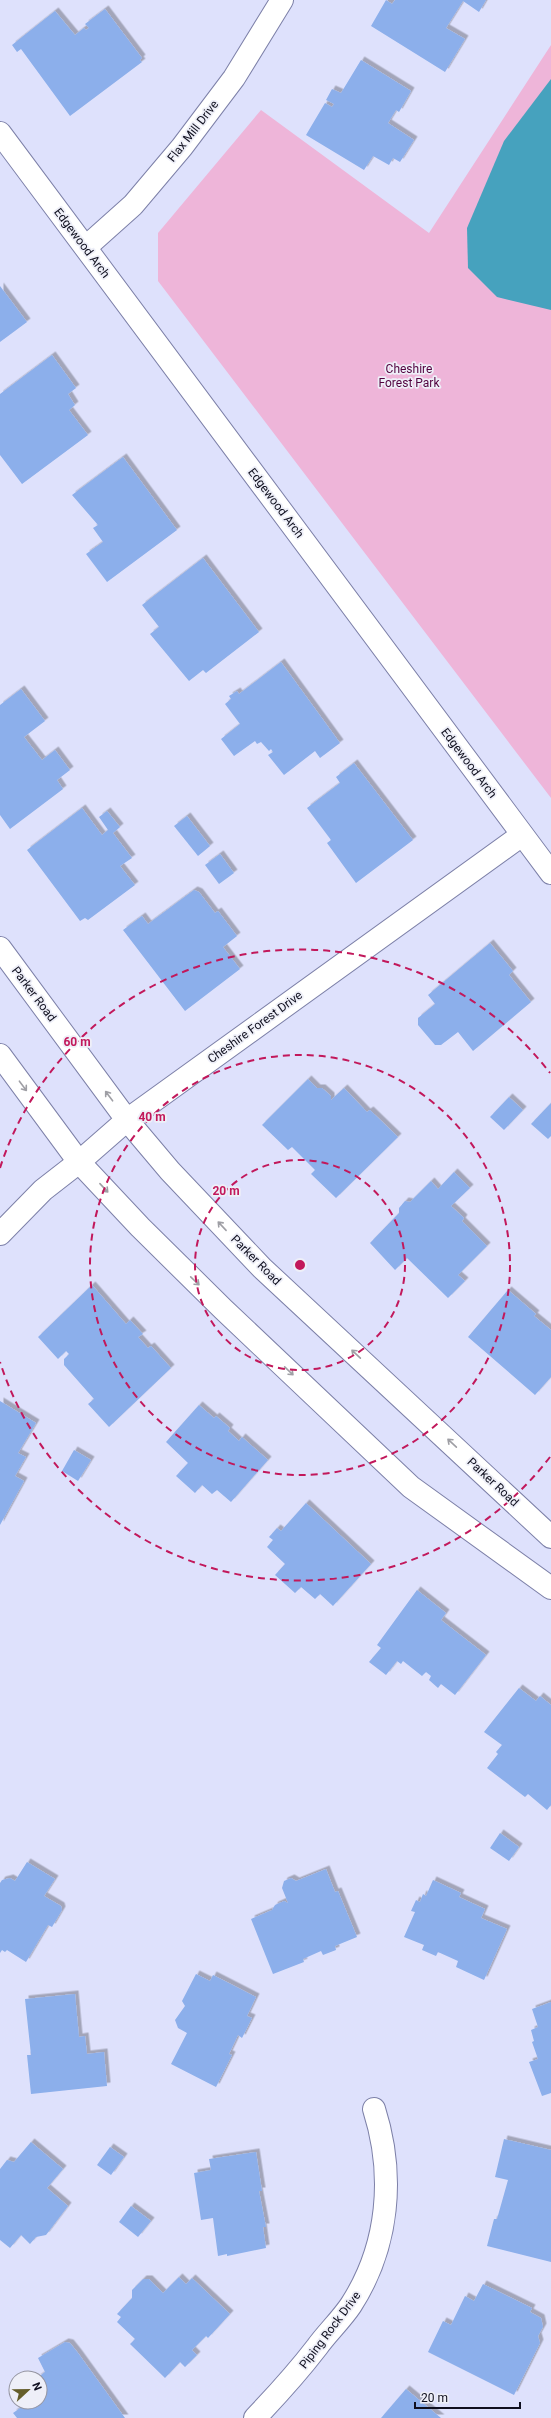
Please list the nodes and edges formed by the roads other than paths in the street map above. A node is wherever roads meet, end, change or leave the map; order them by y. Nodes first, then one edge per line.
1 (282, 0) edge
2 (0, 133) edge
3 (86, 247) junction
4 (522, 835) junction
5 (551, 873) edge
6 (0, 948) edge
7 (0, 1055) edge
8 (127, 1120) junction
9 (79, 1162) junction
10 (0, 1234) edge
11 (551, 1537) edge
12 (551, 1588) edge
13 (374, 2109) dead end
14 (255, 2418) edge

1 - 3 street, Flax Mill Drive
2 - 3 street, Edgewood Arch
3 - 4 street, Edgewood Arch
4 - 5 street, Edgewood Arch
4 - 8 street, Cheshire Forest Drive
8 -> 6 street, Parker Road
7 -> 9 street
8 - 9 street, Cheshire Forest Drive
11 -> 8 street, Parker Road
9 - 10 street, Cheshire Forest Drive
9 -> 12 street
13 - 14 street, Piping Rock Drive

